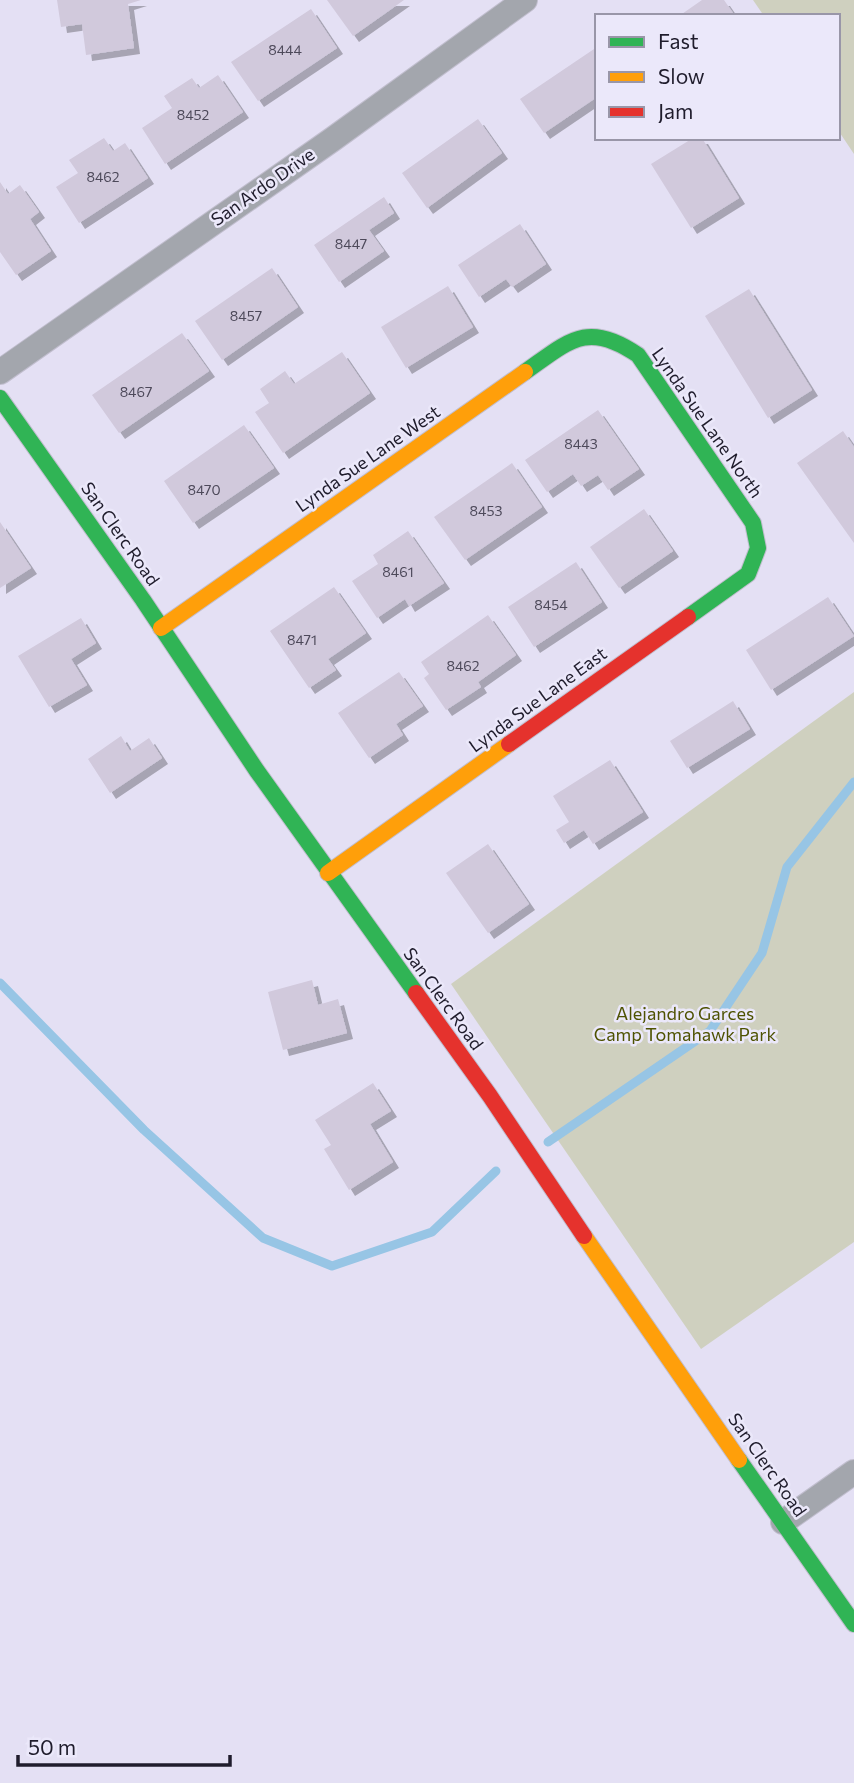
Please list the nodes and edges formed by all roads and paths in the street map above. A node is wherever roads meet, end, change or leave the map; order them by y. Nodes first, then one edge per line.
1 (525, 0) edge
2 (603, 337) joint
3 (0, 372) edge
4 (0, 398) edge
5 (758, 548) joint
6 (161, 628) junction
7 (328, 873) junction
8 (854, 1472) edge
9 (783, 1522) junction
10 (854, 1624) edge

1 - 3 street, San Ardo Drive
2 - 5 street, Lynda Sue Lane North
2 - 6 street, Lynda Sue Lane West
4 - 6 street, San Clerc Road
5 - 7 street, Lynda Sue Lane East
6 - 7 street, San Clerc Road
7 - 9 street, San Clerc Road
8 - 9 street
9 - 10 street, San Clerc Road

